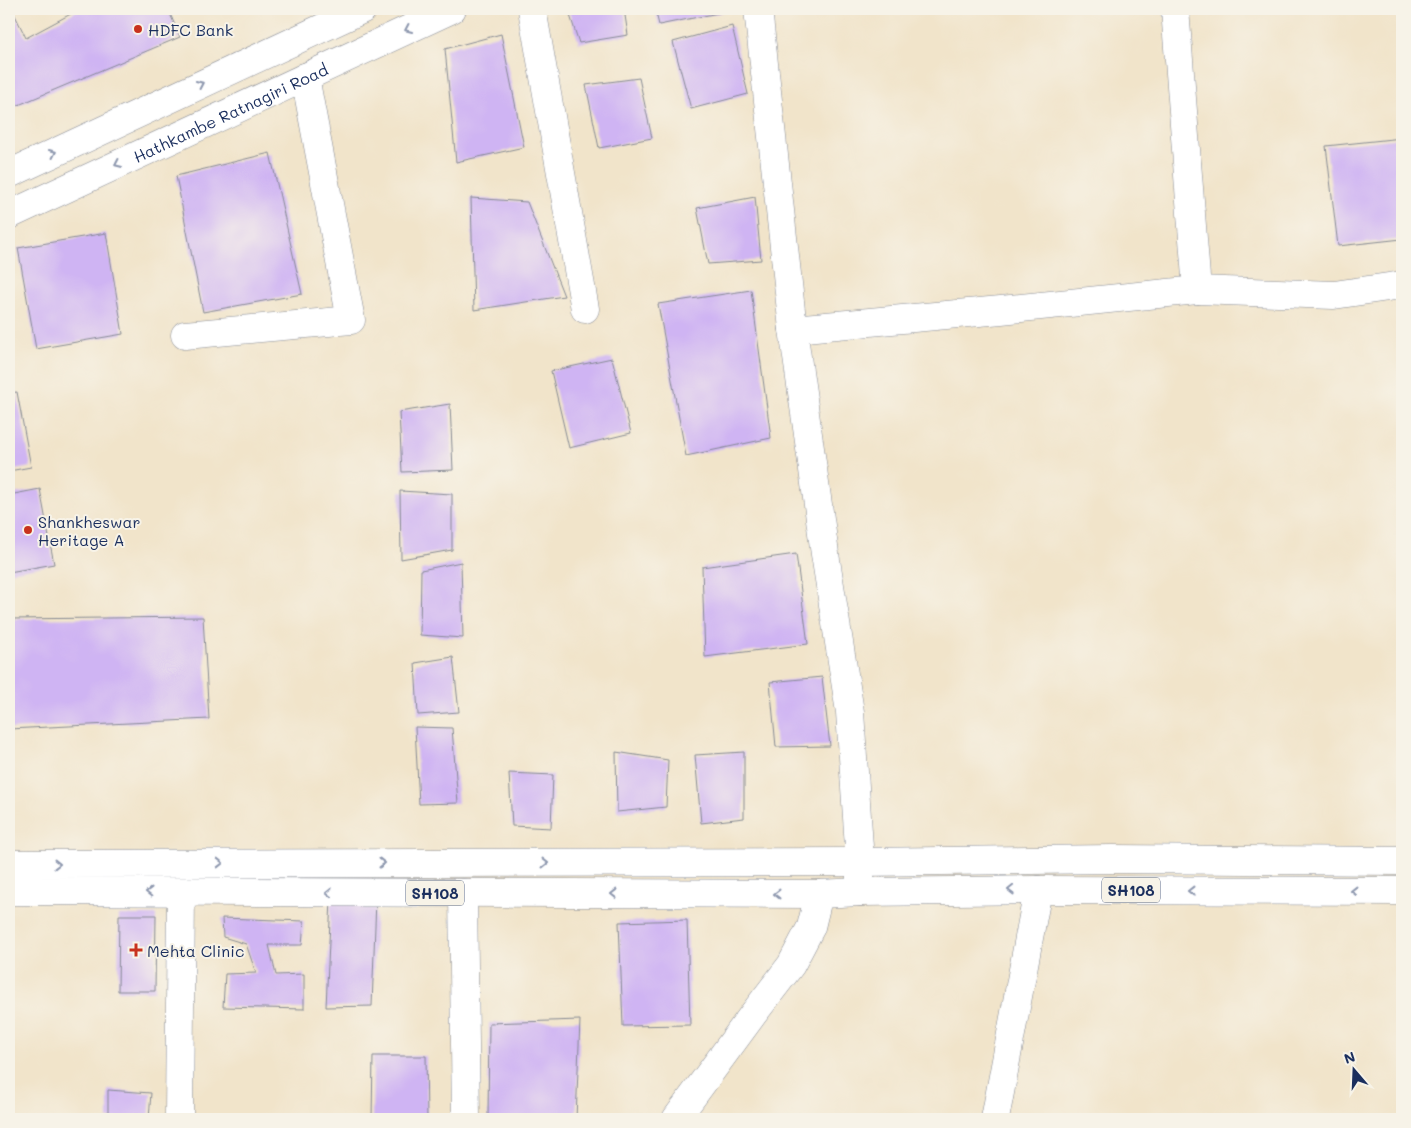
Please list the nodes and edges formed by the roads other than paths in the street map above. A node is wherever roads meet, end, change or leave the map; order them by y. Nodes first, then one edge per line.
1 (363, 9) edge
2 (452, 9) edge
3 (532, 9) edge
4 (758, 9) edge
5 (1175, 9) edge
6 (305, 77) junction
7 (9, 174) edge
8 (9, 215) edge
9 (1402, 286) edge
10 (1197, 290) junction
11 (585, 309) dead end
12 (793, 329) junction
13 (185, 335) dead end
14 (860, 862) junction
15 (1402, 862) edge
16 (9, 864) edge
17 (1038, 890) junction
18 (9, 891) edge
19 (1402, 891) edge
20 (181, 892) junction
21 (860, 892) junction
22 (463, 893) junction
23 (819, 894) junction
24 (179, 1119) edge
25 (466, 1119) edge
26 (676, 1119) edge
27 (995, 1119) edge

7 -> 1 main road
2 -> 6 main road, Hathkambe Ratnagiri Road
3 - 11 main road
4 - 12 main road
5 - 10 main road
6 -> 8 main road, Hathkambe Ratnagiri Road
6 - 13 main road
9 - 10 main road
10 - 12 main road
12 - 14 main road
14 - 15 main road
16 -> 14 main road
14 - 21 main road
19 -> 17 main road, SH108
17 -> 21 main road, SH108
17 - 27 main road
20 -> 18 main road, SH108
22 -> 20 main road, SH108
20 - 24 main road
21 - 23 main road, SH108
23 -> 22 main road, SH108
22 - 25 main road
23 - 26 main road

